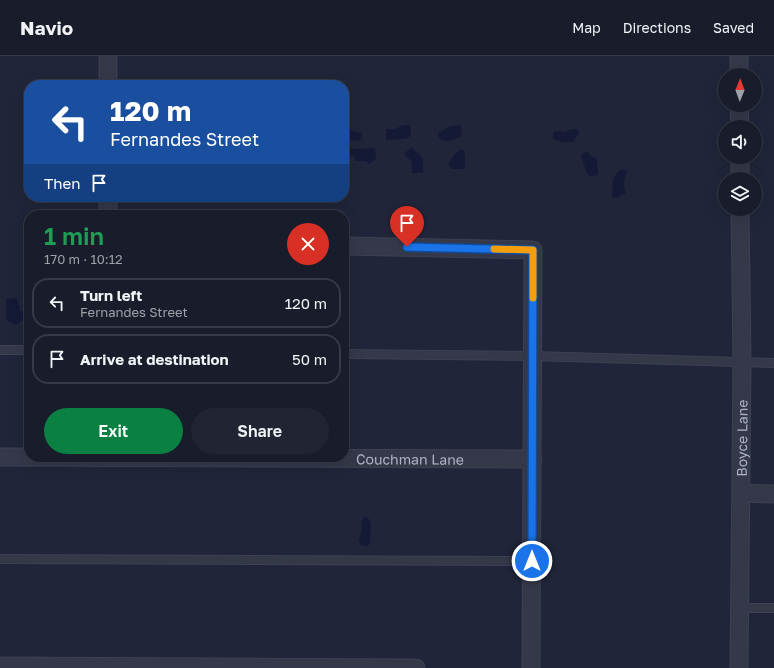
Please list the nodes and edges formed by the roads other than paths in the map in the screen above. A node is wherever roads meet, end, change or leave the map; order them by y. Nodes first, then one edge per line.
1 (108, 56) edge
2 (739, 56) edge
3 (739, 68) edge
4 (108, 80) edge
5 (740, 216) edge
6 (349, 246) edge
7 (0, 350) edge
8 (24, 350) edge
9 (349, 354) edge
10 (533, 356) junction
11 (742, 362) junction
12 (774, 363) edge
13 (0, 458) edge
14 (24, 458) edge
15 (349, 459) edge
16 (533, 459) junction
17 (741, 493) junction
18 (774, 494) edge
19 (0, 559) edge
20 (532, 561) junction
21 (740, 608) junction
22 (774, 608) edge
23 (0, 666) edge
24 (416, 668) edge
25 (531, 668) edge
26 (739, 668) edge

1 - 4 street
2 - 3 street
5 - 11 street, Boyce Lane
6 - 10 street
7 - 8 lane
9 - 10 lane
10 - 11 lane
10 - 16 street
11 - 12 lane
11 - 17 street, Boyce Lane
13 - 14 street, Couchman Lane
15 - 16 street, Couchman Lane
16 - 20 street
17 - 18 street
17 - 21 street, Boyce Lane
19 - 20 lane
20 - 25 street
21 - 22 lane
21 - 26 street, Boyce Lane
23 - 24 street

